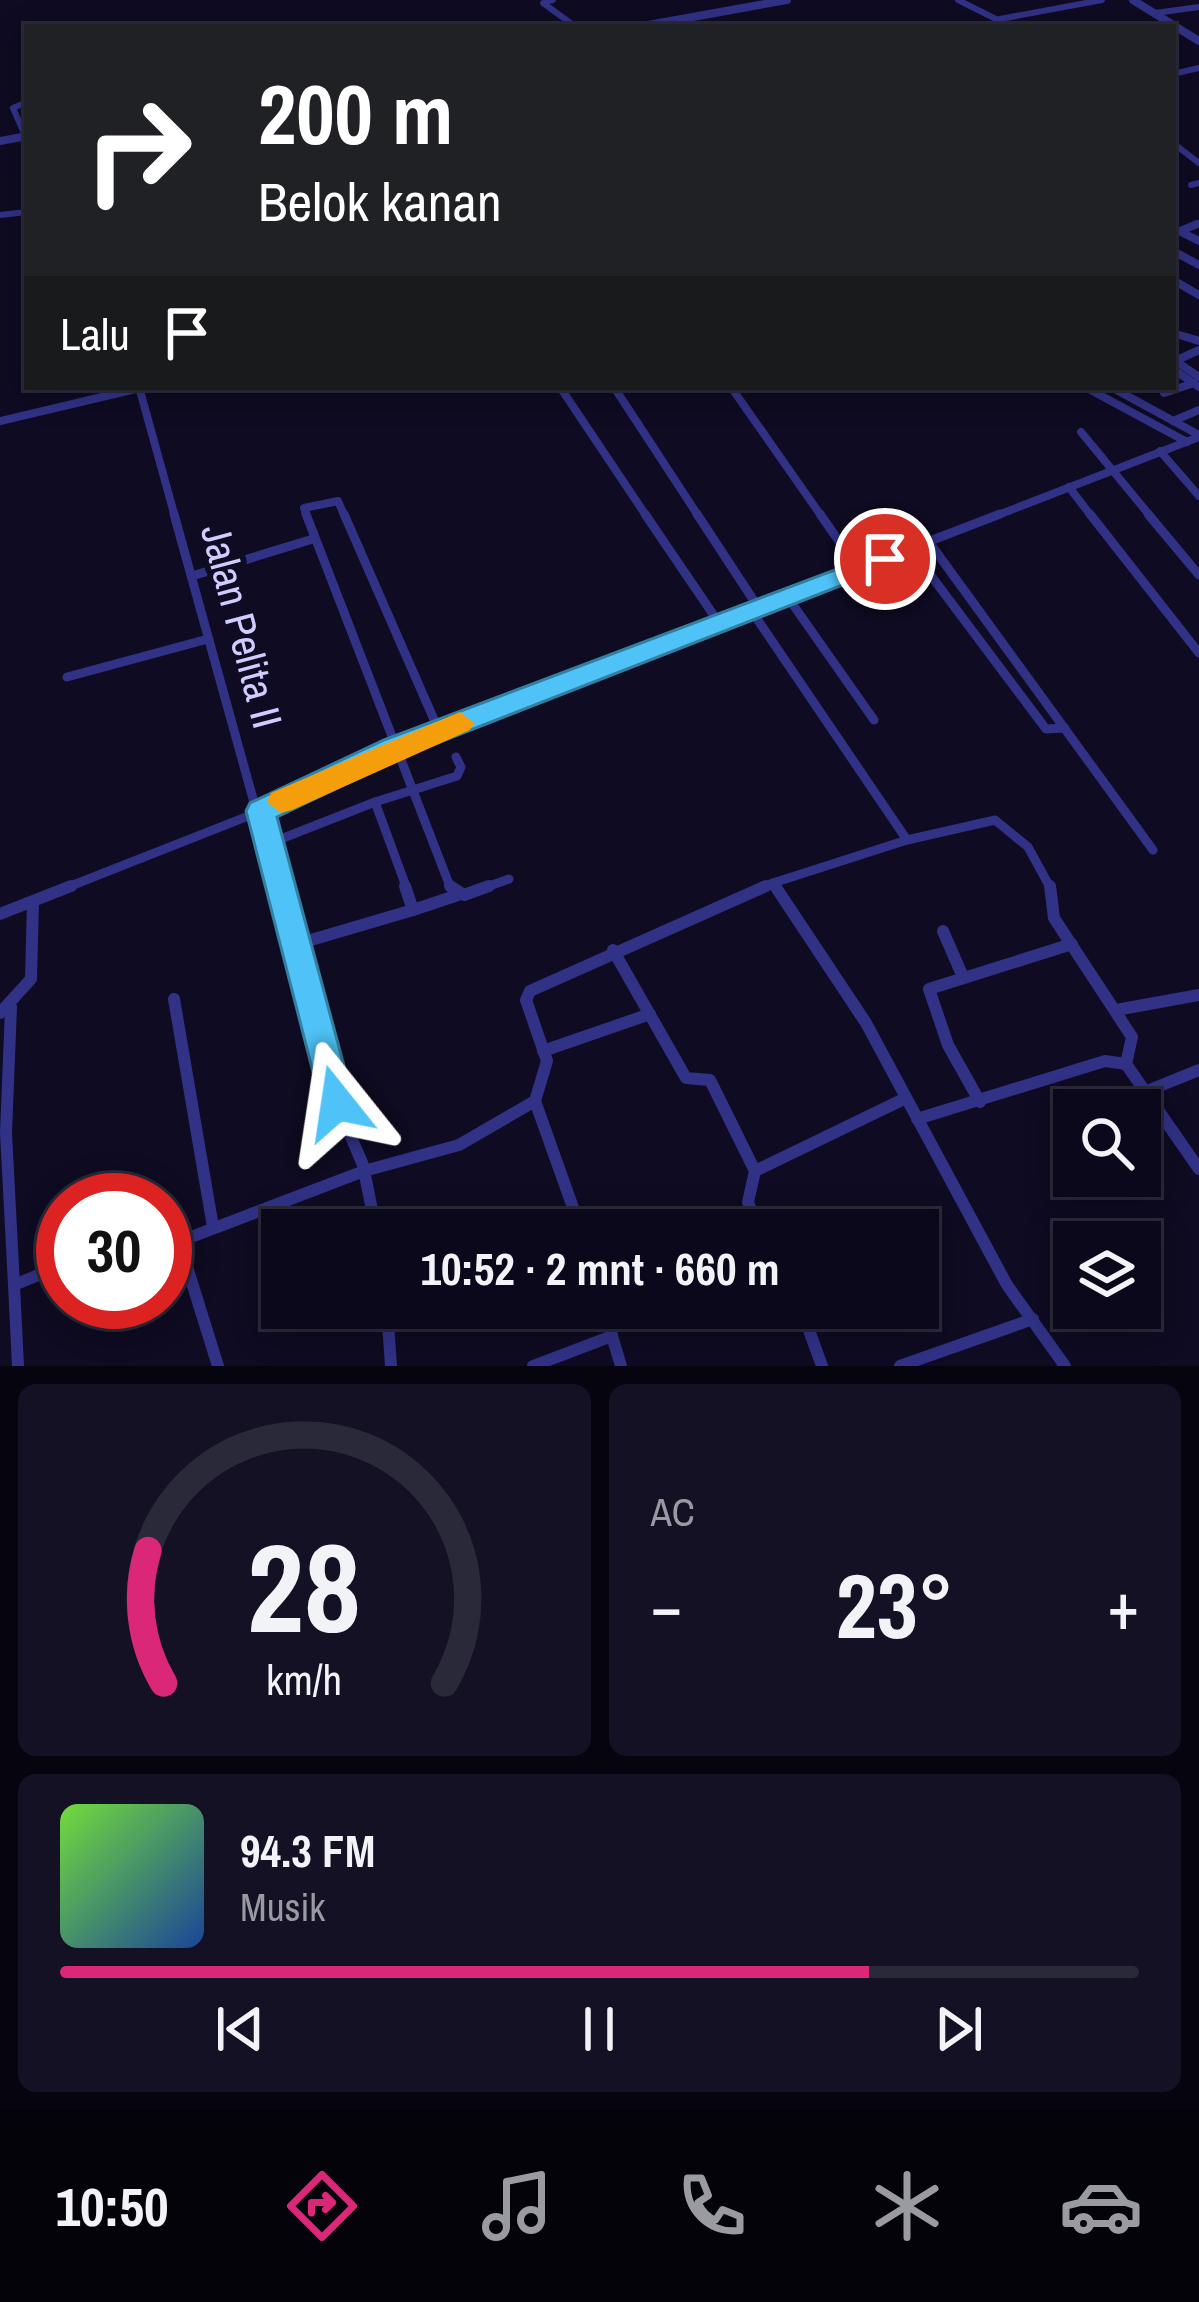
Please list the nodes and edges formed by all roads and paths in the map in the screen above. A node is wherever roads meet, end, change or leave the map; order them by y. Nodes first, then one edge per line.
1 (553, 0) edge
2 (787, 0) edge
3 (958, 0) edge
4 (1102, 0) edge
5 (1133, 0) edge
6 (1199, 7) edge
7 (1155, 13) junction
8 (1000, 19) junction
9 (572, 24) edge
10 (654, 24) edge
11 (1008, 24) edge
12 (1169, 24) edge
13 (1176, 29) edge
14 (1199, 41) edge
15 (24, 103) edge
16 (24, 133) edge
17 (1176, 145) edge
18 (1199, 153) edge
19 (1188, 155) junction
20 (1199, 163) edge
21 (1199, 227) edge
22 (1177, 233) edge
23 (1199, 241) edge
24 (131, 390) edge
25 (140, 390) edge
26 (562, 390) edge
27 (616, 390) edge
28 (733, 390) edge
29 (1091, 390) edge
30 (1117, 390) edge
31 (1169, 390) edge
32 (1164, 393) dead end
33 (1199, 410) edge
34 (0, 421) edge
35 (1173, 421) junction
36 (1081, 432) dead end
37 (1199, 436) edge
38 (1187, 442) junction
39 (1160, 451) junction
40 (1114, 469) junction
41 (1069, 487) junction
42 (1199, 496) edge
43 (314, 539) junction
44 (929, 542) junction
45 (911, 549) junction
46 (859, 570) junction
47 (1199, 575) edge
48 (192, 576) junction
49 (967, 591) junction
50 (946, 595) junction
51 (789, 598) junction
52 (757, 612) junction
53 (721, 626) junction
54 (208, 639) junction
55 (1199, 653) edge
56 (67, 676) dead end
57 (874, 720) dead end
58 (1065, 728) junction
59 (439, 730) junction
60 (394, 748) junction
61 (456, 757) dead end
62 (414, 789) junction
63 (375, 802) junction
64 (260, 811) junction
65 (905, 838) junction
66 (268, 844) junction
67 (1153, 850) dead end
68 (508, 880) dead end
69 (773, 883) junction
70 (458, 895) junction
71 (29, 903) junction
72 (413, 910) junction
73 (0, 914) edge
74 (943, 931) dead end
75 (1072, 944) junction
76 (294, 945) junction
77 (613, 950) junction
78 (963, 977) junction
79 (1199, 995) edge
80 (173, 999) dead end
81 (6, 1010) edge
82 (1116, 1010) junction
83 (650, 1014) junction
84 (543, 1051) junction
85 (1126, 1064) junction
86 (1199, 1070) edge
87 (1145, 1089) edge
88 (1152, 1089) edge
89 (906, 1098) junction
90 (535, 1101) junction
91 (980, 1102) junction
92 (3, 1106) edge
93 (1161, 1108) edge
94 (917, 1118) junction
95 (1193, 1147) edge
96 (1199, 1169) edge
97 (364, 1171) junction
98 (755, 1172) junction
99 (5, 1182) edge
100 (372, 1209) edge
101 (574, 1209) edge
102 (750, 1209) edge
103 (213, 1228) junction
104 (192, 1236) edge
105 (6, 1247) edge
106 (36, 1276) edge
107 (14, 1285) junction
108 (192, 1297) edge
109 (1033, 1319) junction
110 (389, 1329) edge
111 (610, 1329) edge
112 (809, 1329) edge
113 (612, 1336) junction
114 (18, 1366) edge
115 (218, 1366) edge
116 (392, 1366) edge
117 (532, 1366) edge
118 (621, 1366) edge
119 (822, 1366) edge
120 (901, 1366) edge
121 (1065, 1366) edge

1 - 9 street
2 - 10 street
3 - 8 street
4 - 8 street
5 - 7 street
6 - 7 street
7 - 12 street
8 - 11 street
13 - 14 street
15 - 16 street
17 - 19 street
18 - 19 street
19 - 20 street
21 - 22 street
22 - 23 street
24 - 34 street
25 - 48 street, Jalan Pelita II
26 - 53 street
27 - 52 street
28 - 46 street
29 - 38 street
30 - 35 street
31 - 32 street
33 - 35 street
35 - 37 street
36 - 40 street
37 - 38 street
38 - 39 street
39 - 40 street
39 - 42 street
40 - 41 street
40 - 47 street
41 - 44 street
41 - 55 street
43 - 48 street
43 - 59 street
43 - 60 street
44 - 45 street
44 - 49 street
45 - 46 street
45 - 50 street
46 - 51 street
48 - 54 street, Jalan Pelita II
49 - 50 street
49 - 58 street
50 - 58 street
51 - 52 street
51 - 57 street
52 - 53 street
52 - 65 street
53 - 59 street
54 - 56 street
54 - 64 street, Jalan Pelita II
58 - 67 street
59 - 60 street
60 - 62 street
60 - 64 street
61 - 62 street
62 - 63 street
62 - 70 street
63 - 66 street
63 - 72 street
64 - 66 street, Jalan Pelita II
64 - 71 street
65 - 69 street
65 - 75 street
66 - 76 street, Jalan Pelita II
68 - 70 street
69 - 77 street
69 - 89 street
70 - 72 street
71 - 73 street
71 - 81 street
72 - 76 street
74 - 78 street
75 - 78 street
75 - 82 street
76 - 97 street, Jalan Pelita II
77 - 83 street
77 - 84 street
78 - 91 street
79 - 82 street
80 - 103 street
81 - 92 street
82 - 85 street
83 - 84 street
83 - 98 street
84 - 90 street
85 - 87 street
85 - 91 street
86 - 88 street
89 - 94 street
89 - 98 street
90 - 97 street
90 - 101 street
91 - 94 street
92 - 99 street
93 - 95 street
94 - 109 street
95 - 96 street
97 - 100 street, Jalan Pelita II
97 - 103 street
98 - 102 street
99 - 105 street
103 - 104 street
105 - 107 street
106 - 107 street
107 - 114 street
108 - 115 street
109 - 120 street
109 - 121 street
110 - 116 street
111 - 113 street
112 - 119 street
113 - 117 street
113 - 118 street

